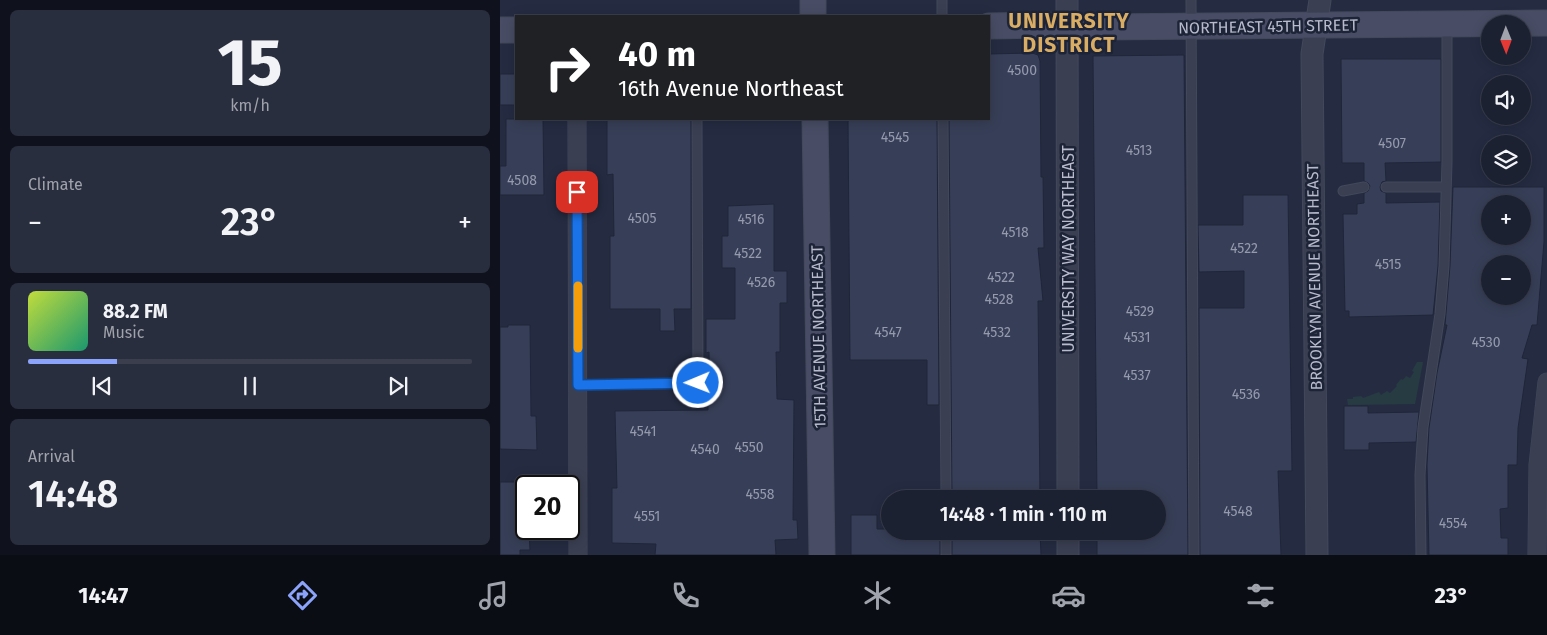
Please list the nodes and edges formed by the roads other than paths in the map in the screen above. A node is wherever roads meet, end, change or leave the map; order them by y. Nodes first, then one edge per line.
1 (813, 0) edge
2 (942, 0) edge
3 (1068, 0) edge
4 (1191, 0) edge
5 (1320, 0) edge
6 (813, 15) edge
7 (942, 15) edge
8 (1547, 23) edge
9 (1447, 24) junction
10 (1316, 25) junction
11 (990, 26) edge
12 (1068, 26) junction
13 (1192, 26) junction
14 (500, 30) edge
15 (515, 30) edge
16 (577, 120) edge
17 (697, 120) edge
18 (815, 120) edge
19 (943, 120) edge
20 (1364, 187) dead end
21 (1386, 187) dead end
22 (1446, 187) junction
23 (1343, 191) dead end
24 (1547, 382) edge
25 (578, 385) junction
26 (946, 490) edge
27 (1068, 490) edge
28 (946, 540) edge
29 (1068, 540) edge
30 (578, 555) edge
31 (822, 555) edge
32 (946, 555) edge
33 (1068, 555) edge
34 (1194, 555) edge
35 (1317, 555) edge
36 (1421, 555) edge
37 (1537, 555) edge

1 - 6 main road
2 - 7 lane
3 - 12 street, UNIVERSITY WAY NORTHEAST
4 - 13 lane
5 - 10 street, BROOKLYN AVENUE NORTHEAST
8 - 9 main road, NORTHEAST 45TH STREET
9 - 10 main road, NORTHEAST 45TH STREET
9 - 22 lane
10 - 13 main road, NORTHEAST 45TH STREET
10 - 35 street, BROOKLYN AVENUE NORTHEAST
11 - 12 main road, NORTHEAST 45TH STREET
12 - 13 main road, NORTHEAST 45TH STREET
12 - 27 street, UNIVERSITY WAY NORTHEAST
13 - 34 lane
14 - 15 main road
16 - 25 street
17 - 25 lane
18 - 31 main road, 15TH AVENUE NORTHEAST
19 - 26 lane
20 - 23 lane
21 - 22 lane
22 - 36 lane
24 - 37 street
25 - 30 street
28 - 32 lane
29 - 33 street

